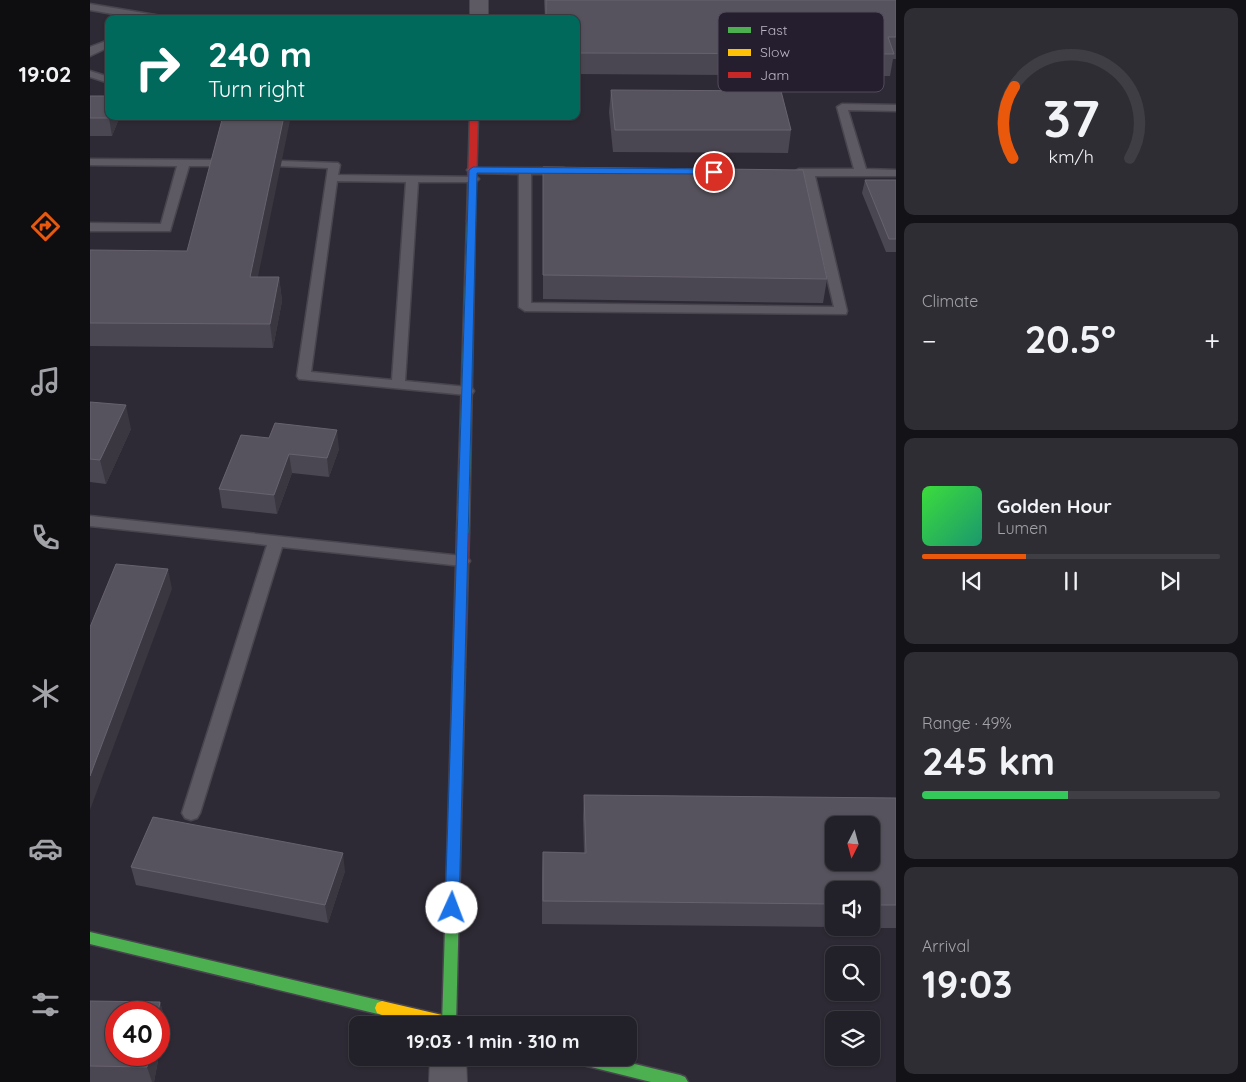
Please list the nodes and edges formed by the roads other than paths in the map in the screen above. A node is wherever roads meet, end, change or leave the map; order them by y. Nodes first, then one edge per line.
1 (479, 0) edge
2 (90, 7) edge
3 (137, 15) edge
4 (479, 15) edge
5 (105, 44) edge
6 (90, 54) edge
7 (90, 74) edge
8 (105, 79) edge
9 (896, 108) edge
10 (474, 120) edge
11 (90, 162) edge
12 (184, 163) junction
13 (220, 164) edge
14 (282, 164) dead end
15 (525, 170) junction
16 (574, 171) edge
17 (789, 172) edge
18 (808, 172) junction
19 (861, 173) junction
20 (896, 173) edge
21 (473, 174) junction
22 (332, 178) junction
23 (412, 179) junction
24 (90, 227) edge
25 (398, 385) junction
26 (467, 391) junction
27 (90, 521) edge
28 (276, 541) junction
29 (462, 561) junction
30 (191, 813) dead end
31 (90, 938) edge
32 (386, 1016) edge
33 (450, 1016) edge
34 (449, 1066) edge
35 (615, 1066) edge
36 (448, 1082) edge
37 (680, 1082) edge

1 - 4 street
2 - 3 lane
5 - 6 lane
7 - 8 lane
9 - 19 lane
10 - 21 street
11 - 12 lane
12 - 13 lane
12 - 24 lane
14 - 22 lane
15 - 16 lane
15 - 18 lane
15 - 21 lane
17 - 18 lane
18 - 19 lane
19 - 20 lane
21 - 23 lane
21 - 26 street
22 - 23 lane
22 - 25 lane
23 - 25 lane
25 - 26 lane
26 - 29 street
27 - 28 lane
28 - 29 lane
28 - 30 lane
29 - 33 street
31 - 32 street
34 - 36 street
35 - 37 street

